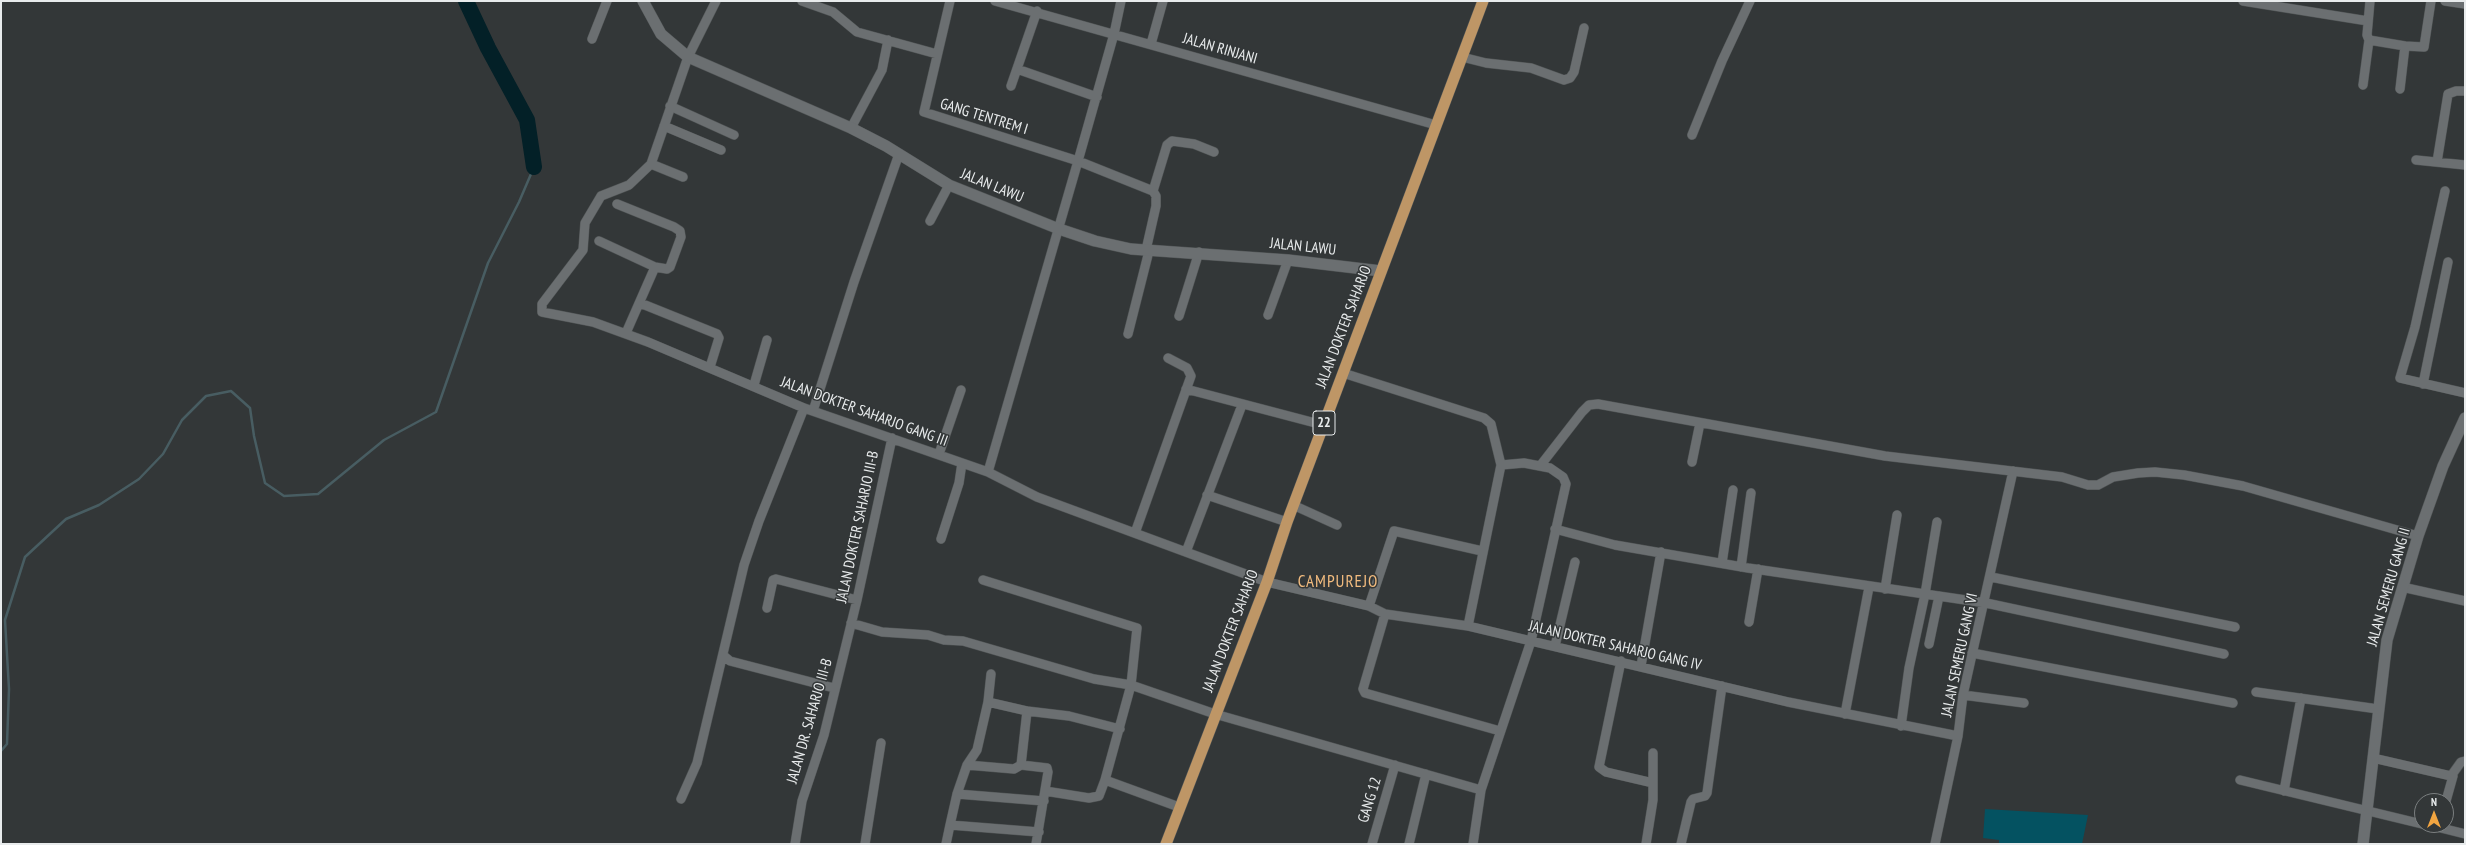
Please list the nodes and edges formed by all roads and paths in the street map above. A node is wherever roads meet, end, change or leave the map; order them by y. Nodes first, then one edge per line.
1 (607, 1) edge
2 (643, 1) edge
3 (716, 1) edge
4 (802, 1) edge
5 (950, 1) edge
6 (995, 1) edge
7 (1121, 1) edge
8 (1163, 1) edge
9 (1483, 1) edge
10 (1750, 1) edge
11 (2243, 1) edge
12 (2370, 1) edge
13 (2431, 1) edge
14 (2445, 1) edge
15 (1020, 4) edge
16 (2465, 4) edge
17 (1037, 11) junction
18 (2368, 21) junction
19 (1584, 28) dead end
20 (1114, 34) junction
21 (592, 39) dead end
22 (888, 40) junction
23 (2369, 40) junction
24 (1151, 44) junction
25 (2405, 46) junction
26 (936, 54) junction
27 (688, 57) junction
28 (1462, 57) junction
29 (1017, 69) junction
30 (2363, 85) dead end
31 (1011, 86) dead end
32 (2400, 89) dead end
33 (2465, 91) edge
34 (1096, 97) junction
35 (670, 106) junction
36 (1436, 125) junction
37 (664, 126) junction
38 (852, 128) junction
39 (734, 135) dead end
40 (1692, 135) dead end
41 (721, 150) dead end
42 (1214, 152) dead end
43 (899, 154) junction
44 (2416, 160) dead end
45 (1078, 161) junction
46 (2437, 162) junction
47 (651, 164) junction
48 (2465, 165) edge
49 (683, 177) dead end
50 (949, 185) junction
51 (1153, 191) junction
52 (2445, 191) dead end
53 (617, 204) dead end
54 (930, 221) dead end
55 (1058, 229) junction
56 (599, 241) dead end
57 (1148, 251) junction
58 (1199, 252) junction
59 (1288, 260) junction
60 (2448, 262) dead end
61 (655, 268) junction
62 (1381, 271) junction
63 (640, 303) junction
64 (1268, 315) dead end
65 (1179, 316) dead end
66 (626, 333) junction
67 (1128, 334) dead end
68 (768, 340) dead end
69 (1168, 358) dead end
70 (710, 367) junction
71 (1343, 373) junction
72 (2423, 384) junction
73 (754, 385) junction
74 (1186, 389) junction
75 (961, 390) dead end
76 (2465, 393) edge
77 (1242, 405) junction
78 (808, 410) junction
79 (2465, 418) edge
80 (1700, 423) junction
81 (1323, 425) junction
82 (892, 438) junction
83 (939, 454) junction
84 (1692, 462) dead end
85 (962, 463) junction
86 (1501, 465) junction
87 (1540, 466) junction
88 (2013, 471) junction
89 (988, 472) junction
90 (1733, 490) dead end
91 (1751, 493) dead end
92 (1207, 495) junction
93 (1293, 505) junction
94 (1897, 514) dead end
95 (1286, 522) junction
96 (1937, 522) dead end
97 (1337, 525) dead end
98 (1556, 529) junction
99 (1135, 533) junction
100 (2418, 536) junction
101 (941, 539) dead end
102 (1482, 551) junction
103 (1186, 552) junction
104 (1661, 552) junction
105 (1575, 562) dead end
106 (1722, 563) junction
107 (1741, 567) junction
108 (1758, 570) junction
109 (1991, 577) junction
110 (983, 580) dead end
111 (1267, 582) junction
112 (1869, 587) junction
113 (2402, 587) junction
114 (1885, 589) junction
115 (1925, 594) junction
116 (1939, 596) junction
117 (857, 600) junction
118 (2465, 601) edge
119 (1986, 603) junction
120 (1369, 606) junction
121 (767, 608) dead end
122 (1385, 614) junction
123 (1749, 622) dead end
124 (851, 623) junction
125 (1468, 626) junction
126 (2235, 627) dead end
127 (1531, 641) junction
128 (1929, 644) dead end
129 (1555, 646) junction
130 (1972, 653) junction
131 (2224, 654) dead end
132 (724, 656) junction
133 (1621, 661) junction
134 (1640, 666) junction
135 (991, 674) dead end
136 (1131, 685) junction
137 (1722, 686) junction
138 (834, 688) junction
139 (2256, 692) dead end
140 (1963, 695) junction
141 (2301, 698) junction
142 (988, 702) junction
143 (2024, 703) dead end
144 (2233, 703) dead end
145 (2378, 709) junction
146 (1027, 711) junction
147 (1215, 714) junction
148 (1846, 714) junction
149 (1901, 726) junction
150 (1120, 729) junction
151 (1500, 731) junction
152 (1958, 736) junction
153 (881, 743) dead end
154 (1653, 753) dead end
155 (2372, 758) junction
156 (2465, 761) edge
157 (967, 765) junction
158 (1396, 765) junction
159 (1021, 766) junction
160 (1426, 774) junction
161 (2453, 776) junction
162 (1105, 780) junction
163 (2240, 780) dead end
164 (1653, 783) junction
165 (1481, 790) junction
166 (1045, 791) junction
167 (2284, 791) junction
168 (2448, 793) edge
169 (957, 794) junction
170 (681, 799) dead end
171 (1044, 801) junction
172 (1180, 807) junction
173 (2366, 811) junction
174 (2414, 822) edge
175 (950, 825) junction
176 (2454, 831) edge
177 (1039, 832) junction
178 (2465, 834) edge
179 (795, 844) edge
180 (865, 844) edge
181 (946, 844) edge
182 (1036, 844) edge
183 (1166, 844) edge
184 (1372, 844) edge
185 (1409, 844) edge
186 (1473, 844) edge
187 (1646, 844) edge
188 (1681, 844) edge
189 (1935, 844) edge
190 (2363, 844) edge

1 - 21 street
2 - 27 street, JALAN LAWU
3 - 27 street
4 - 22 street
5 - 26 street, GANG TENTREM I
6 - 15 street, JALAN RINJANI
7 - 20 street
8 - 24 street
9 - 28 highway, JALAN DOKTER SAHARJO / 22
10 - 40 street
11 - 18 street
12 - 18 street
13 - 25 street
14 - 16 street
15 - 17 street, JALAN RINJANI
17 - 20 street, JALAN RINJANI
17 - 29 street
18 - 23 street
19 - 28 street
20 - 24 street, JALAN RINJANI
20 - 34 street
22 - 26 street
22 - 38 street
23 - 25 street
23 - 30 street
24 - 36 street, JALAN RINJANI
25 - 32 street
26 - 45 street, GANG TENTREM I
27 - 35 street
27 - 38 street, JALAN LAWU
28 - 36 highway, JALAN DOKTER SAHARJO / 22
29 - 31 street
29 - 34 street
33 - 46 street
34 - 45 street
35 - 37 street
35 - 39 street
36 - 62 highway, JALAN DOKTER SAHARJO / 22
37 - 41 street
37 - 47 street
38 - 43 street, JALAN LAWU
42 - 51 street
43 - 50 street, JALAN LAWU
43 - 78 street
44 - 46 street
45 - 51 street, GANG TENTREM I
45 - 55 street
46 - 48 street
47 - 49 street
47 - 66 street, JALAN DOKTER SAHARJO GANG III
50 - 54 street
50 - 55 street, JALAN LAWU
51 - 57 street
52 - 72 street
53 - 61 street
55 - 57 street, JALAN LAWU
55 - 89 street
56 - 61 street
57 - 58 street, JALAN LAWU
57 - 67 street
58 - 59 street, JALAN LAWU
58 - 65 street
59 - 62 street, JALAN LAWU
59 - 64 street
60 - 72 street
61 - 63 street
62 - 71 highway, JALAN DOKTER SAHARJO / 22
63 - 66 street
63 - 70 street
66 - 70 street, JALAN DOKTER SAHARJO GANG III
68 - 73 street
69 - 74 street
70 - 73 street, JALAN DOKTER SAHARJO GANG III
71 - 81 highway, JALAN DOKTER SAHARJO / 22
71 - 86 street
72 - 76 street
73 - 78 street, JALAN DOKTER SAHARJO GANG III
74 - 77 street
74 - 99 street
75 - 83 street
77 - 81 street
77 - 92 street
78 - 82 street, JALAN DOKTER SAHARJO GANG III
78 - 132 street
79 - 100 street, JALAN SEMERU GANG II
80 - 84 street
80 - 87 street
80 - 88 street
81 - 93 highway, JALAN DOKTER SAHARJO / 22
82 - 83 street, JALAN DOKTER SAHARJO GANG III
82 - 117 street, JALAN DOKTER SAHARJO III-B
83 - 85 street, JALAN DOKTER SAHARJO GANG III
85 - 89 street, JALAN DOKTER SAHARJO GANG III
85 - 101 street
86 - 87 street
86 - 102 street
87 - 98 street
88 - 100 street
88 - 109 street, JALAN SEMERU GANG VI
89 - 99 street, JALAN DOKTER SAHARJO GANG III
90 - 106 street
91 - 107 street
92 - 95 street
92 - 103 street
93 - 95 highway, JALAN DOKTER SAHARJO / 22
93 - 97 street
94 - 114 street
95 - 111 highway, JALAN DOKTER SAHARJO / 22
96 - 115 street
98 - 104 street
98 - 127 street
99 - 103 street, JALAN DOKTER SAHARJO GANG III
100 - 113 street, JALAN SEMERU GANG II
102 - 120 street
102 - 125 street
103 - 111 street, JALAN DOKTER SAHARJO GANG III
104 - 106 street
104 - 134 street
105 - 129 street
106 - 107 street
107 - 108 street
108 - 112 street
108 - 123 street
109 - 119 street, JALAN SEMERU GANG VI
109 - 126 street
110 - 136 street
111 - 120 street, JALAN DOKTER SAHARJO GANG IV
111 - 147 highway, JALAN DOKTER SAHARJO / 22
112 - 114 street
112 - 148 street
113 - 118 street
113 - 145 street, JALAN SEMERU GANG II
114 - 115 street
115 - 116 street
115 - 149 street
116 - 119 street
116 - 128 street
117 - 121 street
117 - 124 street, JALAN DOKTER SAHARJO III-B
119 - 130 street, JALAN SEMERU GANG VI
119 - 131 street
120 - 122 street, JALAN DOKTER SAHARJO GANG IV
122 - 125 street, JALAN DOKTER SAHARJO GANG IV
122 - 151 street
124 - 136 street
124 - 138 street, JALAN DR. SAHARJO III-B
125 - 127 street, JALAN DOKTER SAHARJO GANG IV
127 - 129 street, JALAN DOKTER SAHARJO GANG IV
127 - 151 street
129 - 133 street, JALAN DOKTER SAHARJO GANG IV
130 - 140 street, JALAN SEMERU GANG VI
130 - 144 street
132 - 138 street
132 - 170 street
133 - 134 street, JALAN DOKTER SAHARJO GANG IV
133 - 164 street
134 - 137 street, JALAN DOKTER SAHARJO GANG IV
135 - 142 street
136 - 147 street
136 - 150 street
137 - 148 street, JALAN DOKTER SAHARJO GANG IV
137 - 188 street
138 - 179 street, JALAN DR. SAHARJO III-B
139 - 141 street
140 - 143 street
140 - 152 street, JALAN SEMERU GANG VI
141 - 145 street
141 - 167 street
142 - 146 street
142 - 157 street
145 - 155 street, JALAN SEMERU GANG II
146 - 150 street
146 - 159 street
147 - 158 street
147 - 172 highway, JALAN DOKTER SAHARJO / 22
148 - 149 street, JALAN DOKTER SAHARJO GANG IV
149 - 152 street, JALAN DOKTER SAHARJO GANG IV
150 - 162 street
151 - 165 street
152 - 189 street, JALAN SEMERU GANG VI
153 - 180 street
154 - 164 street
155 - 161 street
155 - 173 street, JALAN SEMERU GANG II
156 - 161 street
157 - 159 street
157 - 169 street
158 - 160 street
158 - 184 street, GANG 12
159 - 166 street
160 - 165 street
160 - 185 street
161 - 168 street
162 - 166 street
162 - 172 street
163 - 167 street
164 - 187 street
165 - 186 street
166 - 171 street
167 - 173 street
169 - 171 street
169 - 175 street
171 - 177 street
172 - 183 highway, JALAN DOKTER SAHARJO / 22
173 - 174 street
173 - 190 street, JALAN SEMERU GANG II
175 - 177 street
175 - 181 street
176 - 178 street
177 - 182 street

